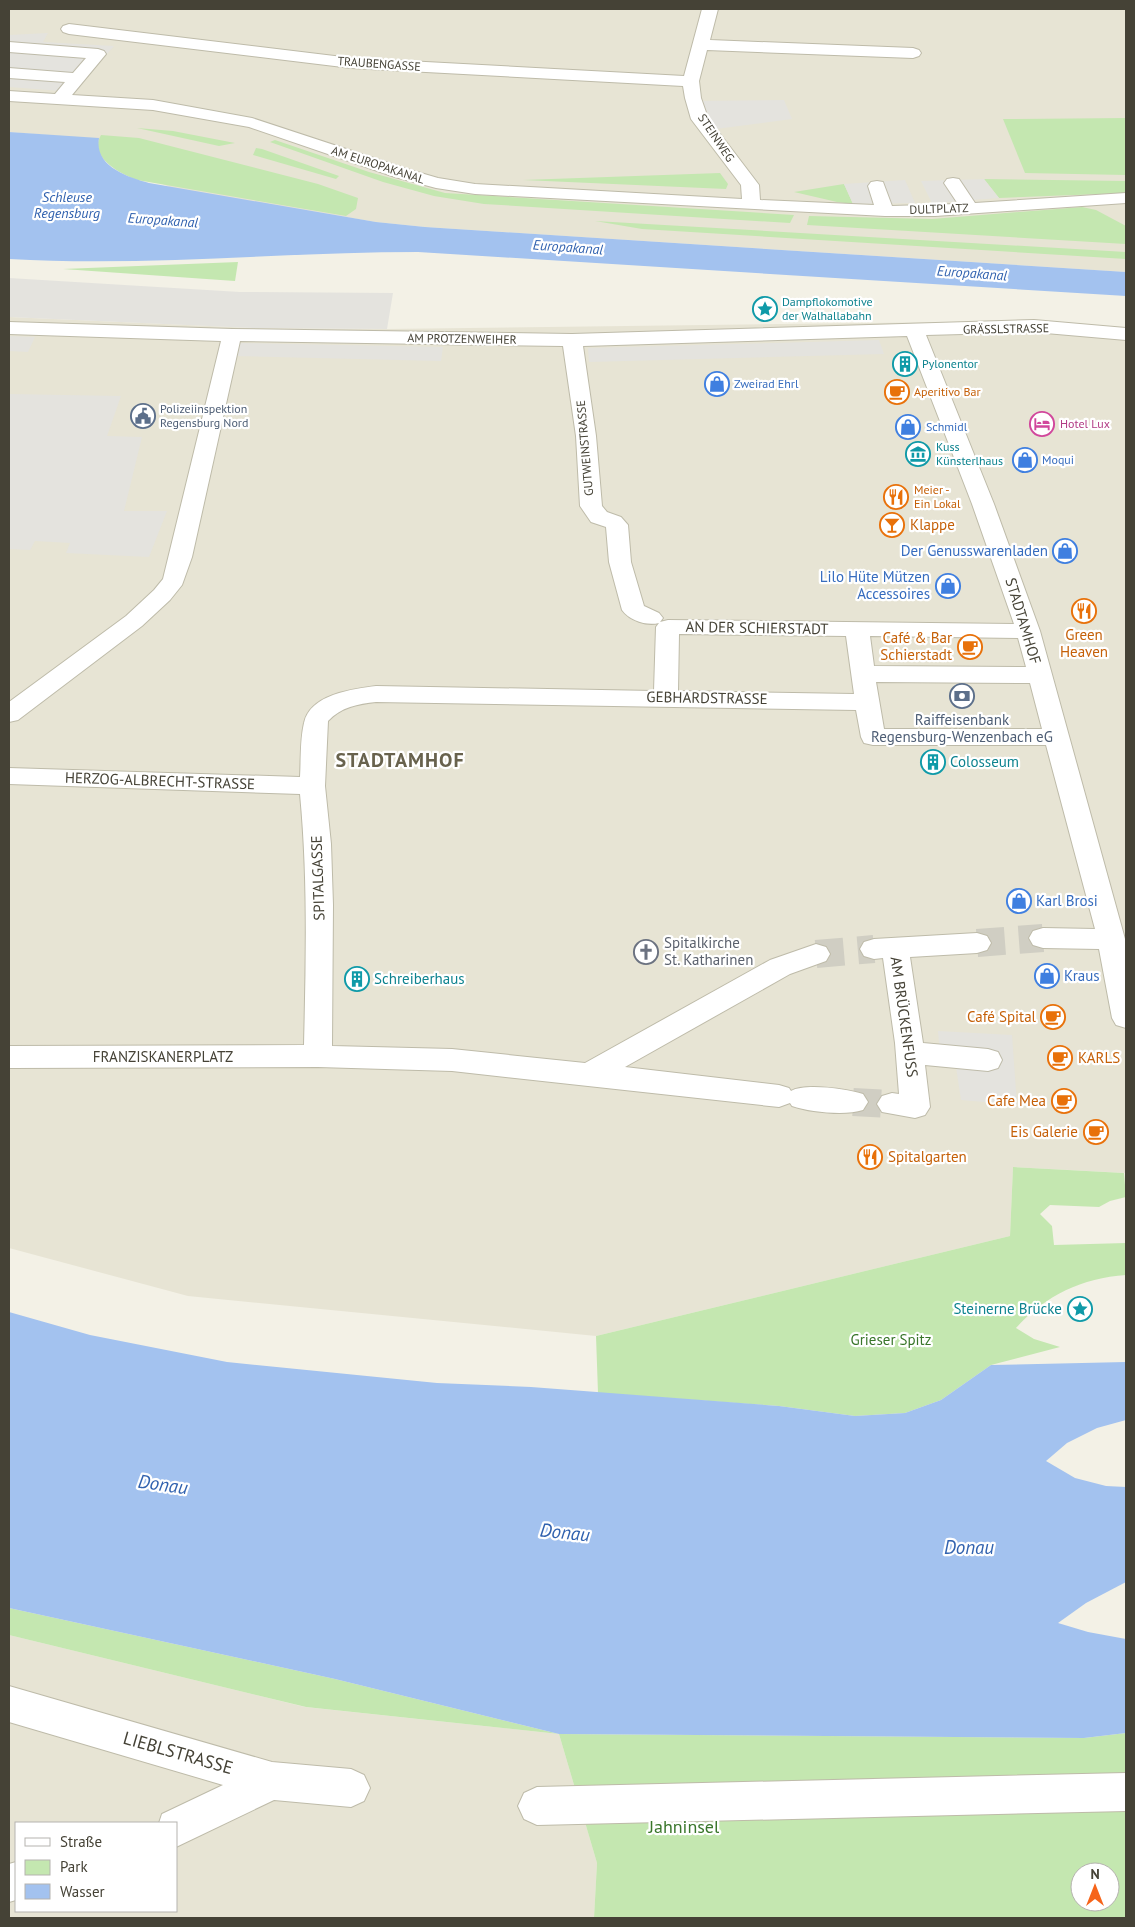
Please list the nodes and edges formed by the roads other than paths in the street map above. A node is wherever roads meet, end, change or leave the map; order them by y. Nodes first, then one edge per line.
1 (710, 9) edge
2 (69, 29) dead end
3 (701, 44) junction
4 (9, 47) edge
5 (913, 52) dead end
6 (9, 73) edge
7 (77, 78) junction
8 (691, 81) junction
9 (9, 96) edge
10 (60, 99) junction
11 (953, 183) dead end
12 (877, 186) dead end
13 (1126, 198) edge
14 (751, 205) junction
15 (970, 208) junction
16 (885, 211) junction
17 (9, 328) edge
18 (915, 331) junction
19 (1126, 334) edge
20 (232, 336) junction
21 (572, 340) junction
22 (660, 623) junction
23 (857, 628) junction
24 (1028, 631) junction
25 (863, 674) junction
26 (1040, 675) junction
27 (666, 697) junction
28 (868, 702) junction
29 (329, 706) joint
30 (9, 714) edge
31 (1057, 737) junction
32 (9, 776) edge
33 (312, 786) junction
34 (1114, 925) edge
35 (1043, 938) tunnel mouth
36 (976, 943) tunnel mouth
37 (816, 954) tunnel mouth
38 (1126, 1018) edge
39 (910, 1054) junction
40 (318, 1056) junction
41 (9, 1057) edge
42 (988, 1060) dead end
43 (589, 1074) junction
44 (853, 1102) tunnel mouth
45 (904, 1106) dead end
46 (9, 1704) edge
47 (272, 1781) junction
48 (351, 1788) dead end
49 (1126, 1792) edge
50 (537, 1806) dead end
51 (178, 1827) edge

1 - 3 street, STEINWEG
2 - 8 street, TRAUBENGASSE
3 - 5 street
3 - 8 street, STEINWEG
4 - 7 street
6 - 7 street
7 - 10 street
8 - 14 street, STEINWEG
9 - 10 street, AM EUROPAKANAL
10 - 14 street, AM EUROPAKANAL
11 - 15 street
12 - 16 street
13 - 15 street, DULTPLATZ
14 - 16 street, DULTPLATZ
15 - 16 street, DULTPLATZ
17 - 20 street, AM PROTZENWEIHER
18 - 19 street, GRÄSSLSTRASSE
18 - 21 street, AM PROTZENWEIHER
18 - 24 street, STADTAMHOF
20 - 21 street, AM PROTZENWEIHER
20 - 30 street
21 - 22 street, GUTWEINSTRASSE
22 - 23 street, AN DER SCHIERSTADT
22 - 27 street, AN DER SCHIERSTADT
23 - 24 street, AN DER SCHIERSTADT
23 - 25 street
24 - 26 street, STADTAMHOF
25 - 26 street
25 - 28 street
26 - 31 street, STADTAMHOF
27 - 28 street, GEBHARDSTRASSE
27 - 29 street, GEBHARDSTRASSE
28 - 31 street
29 - 33 street, SPITALGASSE
31 - 34 street, STADTAMHOF
32 - 33 street, HERZOG-ALBRECHT-STRASSE
33 - 40 street, SPITALGASSE
34 - 35 street
34 - 38 street, STADTAMHOF
36 - 39 street, AM BRÜCKENFUSS
37 - 43 street
39 - 42 street
39 - 45 street, AM BRÜCKENFUSS
40 - 41 street, FRANZISKANERPLATZ
40 - 43 street, FRANZISKANERPLATZ
43 - 44 street, FRANZISKANERPLATZ
46 - 47 street, LIEBLSTRASSE
47 - 48 street, LIEBLSTRASSE
47 - 51 street
49 - 50 street

